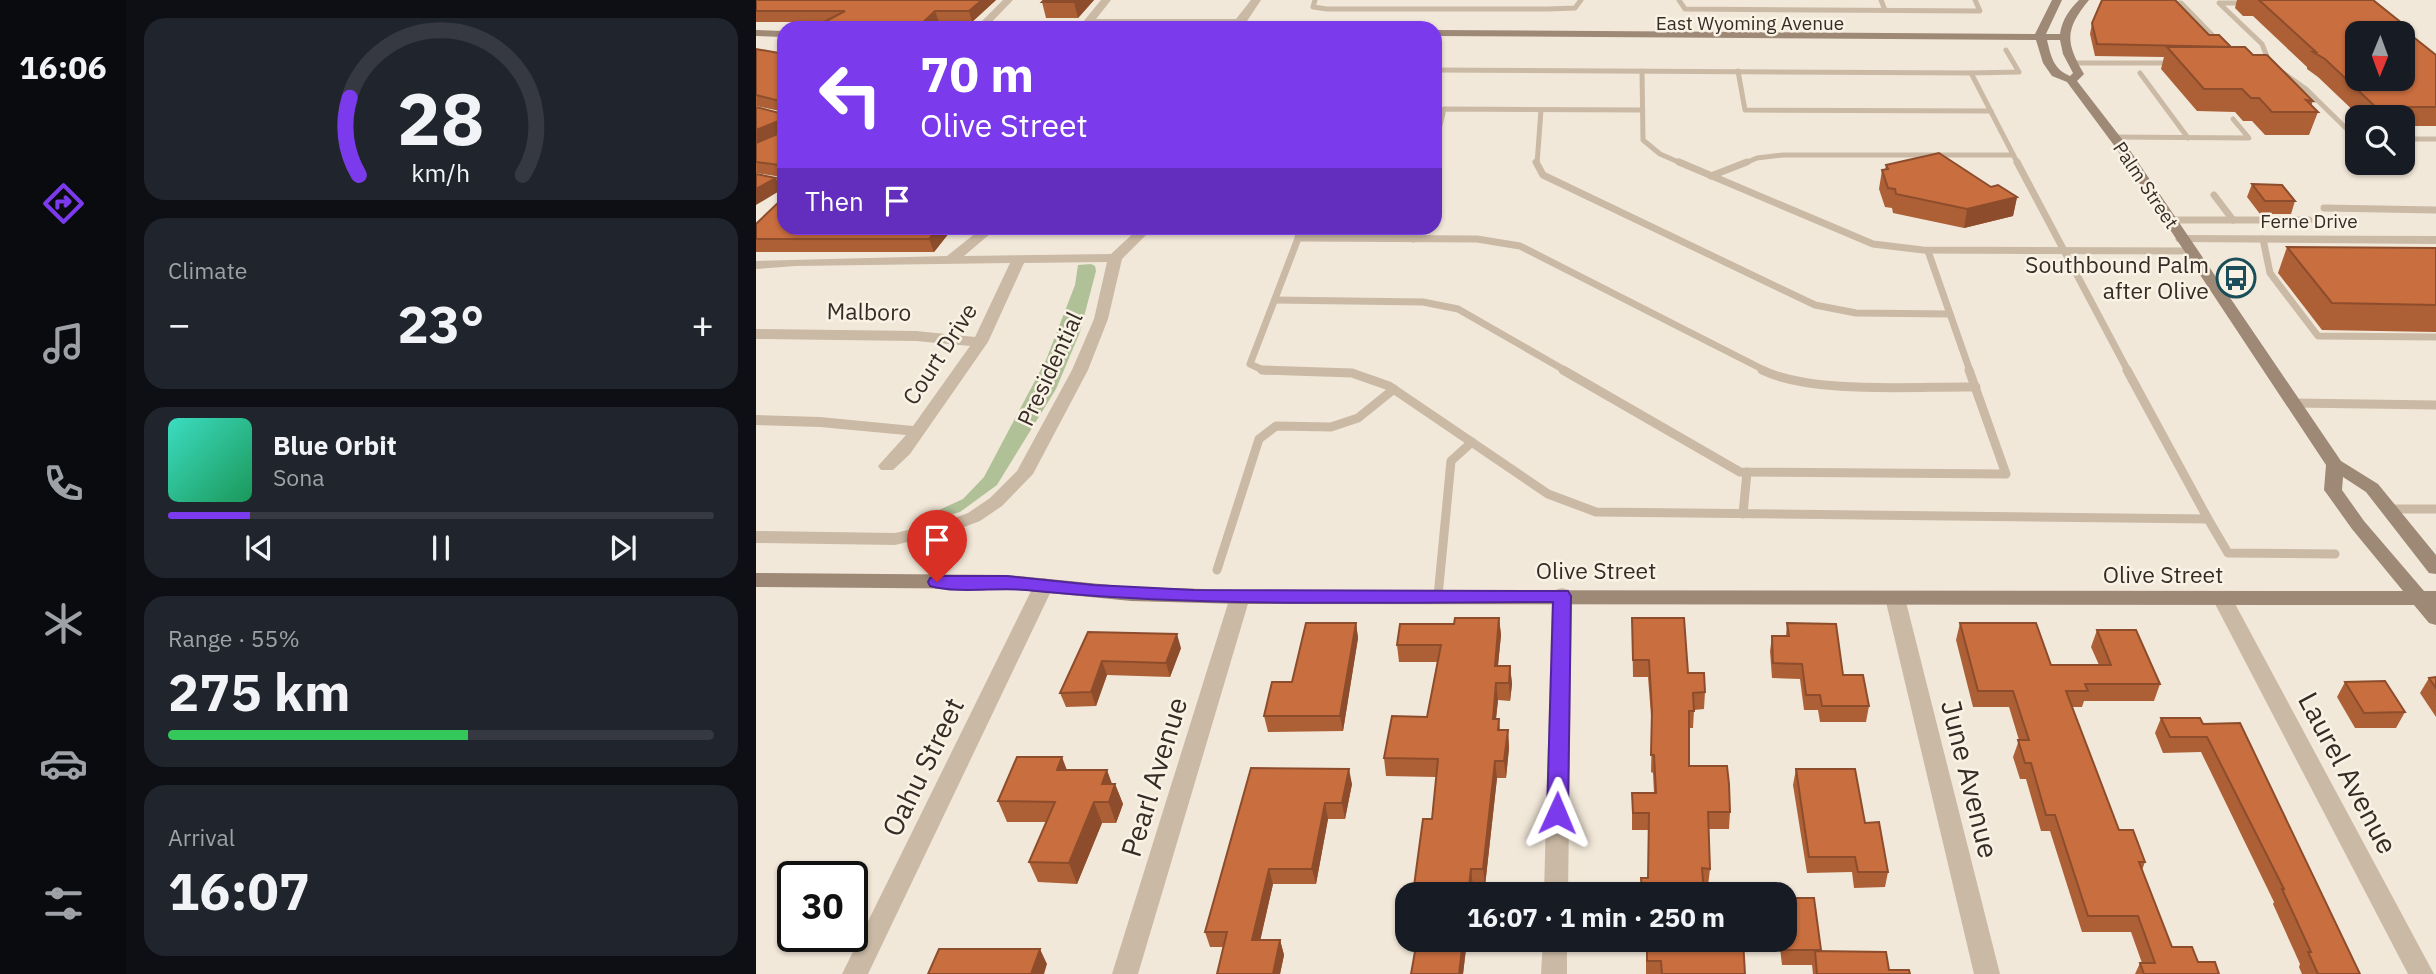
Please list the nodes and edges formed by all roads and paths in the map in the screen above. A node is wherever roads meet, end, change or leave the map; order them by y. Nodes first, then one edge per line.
1 (1007, 0) edge
2 (1106, 0) edge
3 (1255, 0) edge
4 (1315, 0) edge
5 (1581, 0) edge
6 (1679, 0) edge
7 (1881, 0) edge
8 (1975, 0) edge
9 (2057, 0) edge
10 (2084, 0) edge
11 (2158, 3) edge
12 (2259, 3) edge
13 (1885, 10) junction
14 (986, 21) edge
15 (1089, 21) edge
16 (1240, 21) edge
17 (756, 33) edge
18 (1442, 33) edge
19 (777, 34) edge
20 (1442, 39) edge
21 (2041, 39) junction
22 (2064, 41) junction
23 (2006, 50) dead end
24 (2230, 53) edge
25 (2073, 63) junction
26 (2184, 63) edge
27 (2259, 64) edge
28 (2270, 64) junction
29 (1442, 70) edge
30 (1642, 71) junction
31 (1738, 71) junction
32 (1971, 73) junction
33 (2140, 73) dead end
34 (2071, 80) junction
35 (1444, 109) joint
36 (1541, 110) junction
37 (1643, 110) junction
38 (1991, 111) junction
39 (1442, 117) edge
40 (2233, 119) dead end
41 (2345, 127) edge
42 (2114, 137) junction
43 (2188, 138) junction
44 (2415, 139) edge
45 (2436, 139) edge
46 (2013, 155) junction
47 (1711, 176) junction
48 (756, 179) edge
49 (777, 183) edge
50 (2214, 195) dead end
51 (2324, 208) dead end
52 (2436, 210) edge
53 (2169, 220) junction
54 (2234, 220) junction
55 (2309, 220) dead end
56 (981, 235) edge
57 (1139, 235) edge
58 (1299, 235) edge
59 (1414, 235) edge
60 (1298, 239) junction
61 (1413, 239) junction
62 (2263, 239) junction
63 (2436, 240) edge
64 (2186, 245) junction
65 (2063, 250) junction
66 (1928, 251) junction
67 (1115, 258) junction
68 (1019, 259) junction
69 (950, 260) junction
70 (756, 265) edge
71 (1275, 300) junction
72 (1950, 314) junction
73 (756, 334) edge
74 (2436, 337) edge
75 (980, 342) junction
76 (1976, 387) junction
77 (1394, 389) junction
78 (2294, 403) junction
79 (2436, 405) edge
80 (756, 420) edge
81 (918, 430) junction
82 (1472, 442) junction
83 (2335, 465) junction
84 (887, 466) dead end
85 (1747, 472) junction
86 (2387, 509) junction
87 (2436, 509) edge
88 (1744, 514) junction
89 (2208, 519) junction
90 (756, 537) edge
91 (2335, 554) dead end
92 (2436, 568) edge
93 (1217, 570) dead end
94 (756, 580) edge
95 (1044, 585) junction
96 (1438, 596) junction
97 (1562, 596) junction
98 (1240, 597) junction
99 (1895, 598) junction
100 (2428, 598) edge
101 (2223, 600) junction
102 (2436, 618) edge
103 (1556, 882) edge
104 (1555, 952) edge
105 (855, 974) edge
106 (1125, 974) edge
107 (1554, 974) edge
108 (1987, 974) edge
109 (2421, 974) edge

1 - 14 street
2 - 15 street
3 - 16 street
4 - 5 lane
6 - 13 lane
7 - 13 lane
8 - 13 lane
9 - 21 street
10 - 22 street
11 - 24 lane
12 - 28 lane
17 - 19 street
18 - 21 street, East Wyoming Avenue
20 - 21 street, East Wyoming Avenue
21 - 22 street, East Wyoming Avenue
21 - 34 street, Palm Street
22 - 25 street
23 - 32 lane
25 - 26 lane
25 - 34 street
27 - 28 lane
28 - 41 lane
29 - 30 lane
30 - 31 lane
30 - 37 lane
31 - 32 lane
31 - 38 lane
32 - 38 lane
33 - 43 lane
34 - 42 street, Palm Street
35 - 36 lane
35 - 39 lane
36 - 37 lane
36 - 72 lane
37 - 47 lane
38 - 46 lane
40 - 43 lane
42 - 43 lane
42 - 53 street, Palm Street
44 - 45 lane
46 - 47 lane
46 - 65 lane
47 - 66 lane
48 - 49 street
50 - 54 lane
51 - 52 lane
53 - 54 lane
53 - 64 street, Palm Street
54 - 55 lane
56 - 69 street
57 - 67 street
58 - 60 lane
59 - 61 lane
60 - 61 lane
60 - 71 lane
61 - 76 lane
62 - 63 street, Ferne Drive
62 - 64 street, Ferne Drive
62 - 74 lane
64 - 65 lane
64 - 78 street, Palm Street
65 - 66 lane
65 - 89 lane
66 - 72 lane
67 - 68 street
67 - 90 street, Presidential
68 - 69 street
68 - 75 street, Court Drive
69 - 70 street
71 - 77 lane
71 - 85 lane
72 - 76 lane
73 - 75 street, Malboro
75 - 81 street, Court Drive
76 - 85 lane
77 - 82 lane
77 - 93 lane
78 - 79 lane
78 - 83 street, Palm Street
80 - 81 street
81 - 84 street, Court Drive
82 - 88 lane
82 - 96 lane
83 - 86 street, Palm Street
83 - 100 street, Palm Street
85 - 88 lane
86 - 87 lane
86 - 92 street, Palm Street
88 - 89 lane
89 - 91 lane
94 - 95 street, Olive Street
95 - 98 street, Olive Street
95 - 105 street, Oahu Street
96 - 97 street, Olive Street
96 - 98 street, Olive Street
97 - 99 street, Olive Street
97 - 103 street
98 - 106 street, Pearl Avenue
99 - 101 street, Olive Street
99 - 108 street, June Avenue
100 - 101 street, Olive Street
100 - 102 street, Palm Street
101 - 109 street, Laurel Avenue
104 - 107 street

